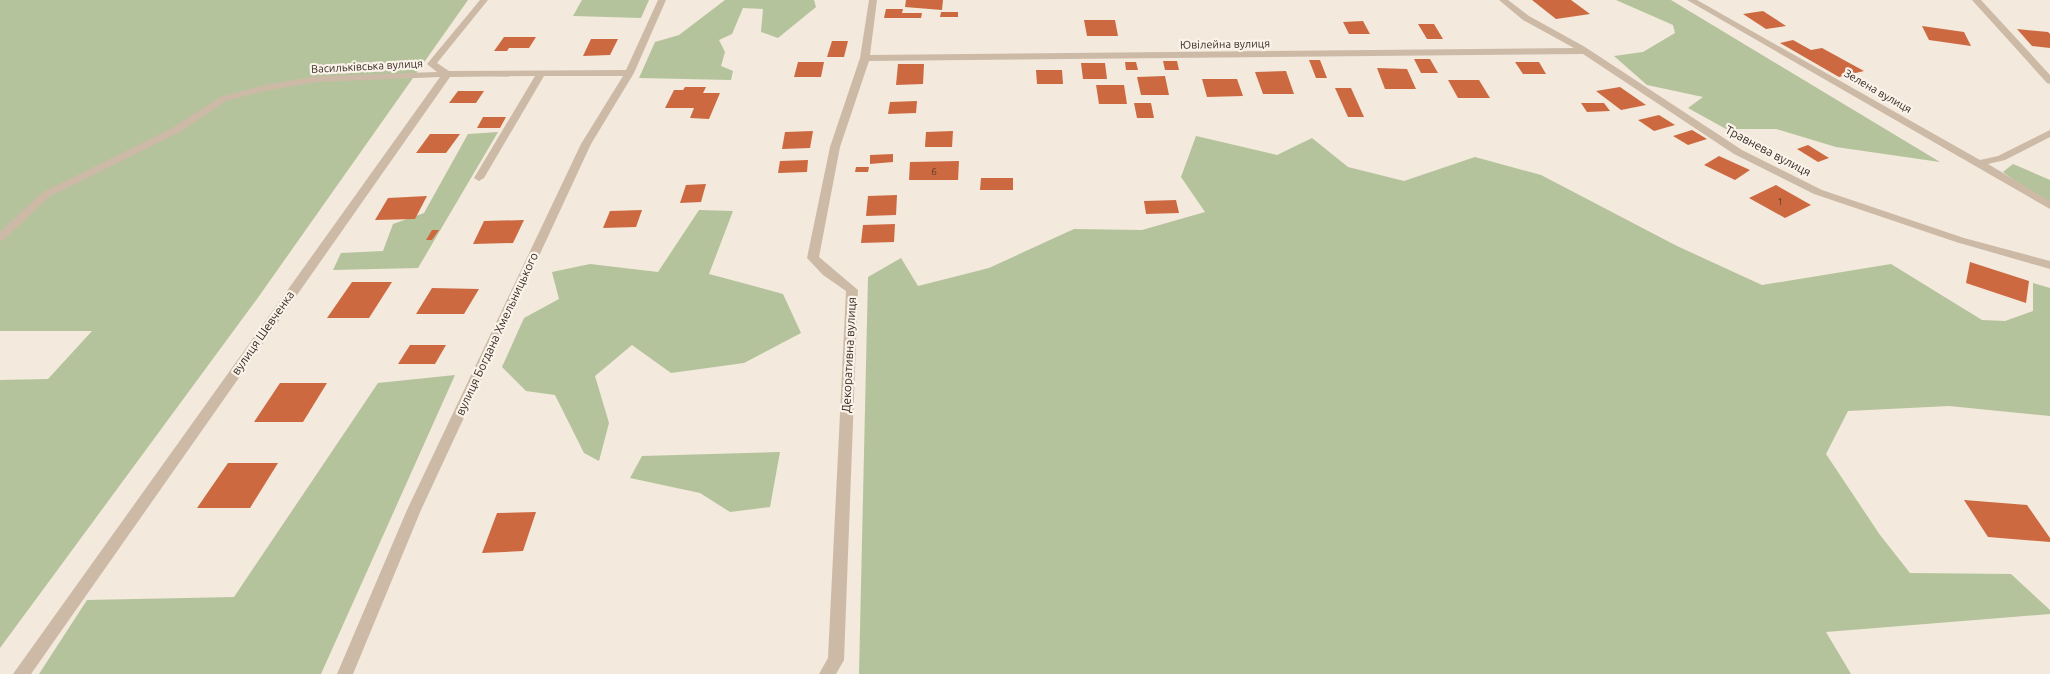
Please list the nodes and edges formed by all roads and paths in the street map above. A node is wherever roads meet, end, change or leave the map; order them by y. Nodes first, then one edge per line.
1 (484, 0) edge
2 (662, 0) edge
3 (873, 0) edge
4 (1502, 0) edge
5 (1691, 0) edge
6 (1976, 0) edge
7 (1585, 51) junction
8 (864, 58) junction
9 (447, 74) junction
10 (541, 74) junction
11 (629, 74) junction
12 (2050, 81) edge
13 (2050, 133) edge
14 (1979, 163) junction
15 (479, 178) dead end
16 (2050, 206) edge
17 (0, 238) edge
18 (2050, 265) edge
19 (21, 674) edge
20 (345, 674) edge
21 (827, 674) edge

1 - 9 street
2 - 11 street, вулиця Богдана Хмельницького
3 - 8 street, Декоративна вулиця
4 - 7 street, Травнева вулиця
5 - 14 street, Зелена вулиця
6 - 12 street
7 - 8 street, Ювілейна вулиця
7 - 18 street, Травнева вулиця
8 - 21 street, Декоративна вулиця
9 - 10 street, Васильківська вулиця
9 - 17 street, Васильківська вулиця
9 - 19 street, вулиця Шевченка
10 - 11 street, Васильківська вулиця
10 - 15 street
11 - 20 street, вулиця Богдана Хмельницького
13 - 14 street
14 - 16 street, Зелена вулиця

